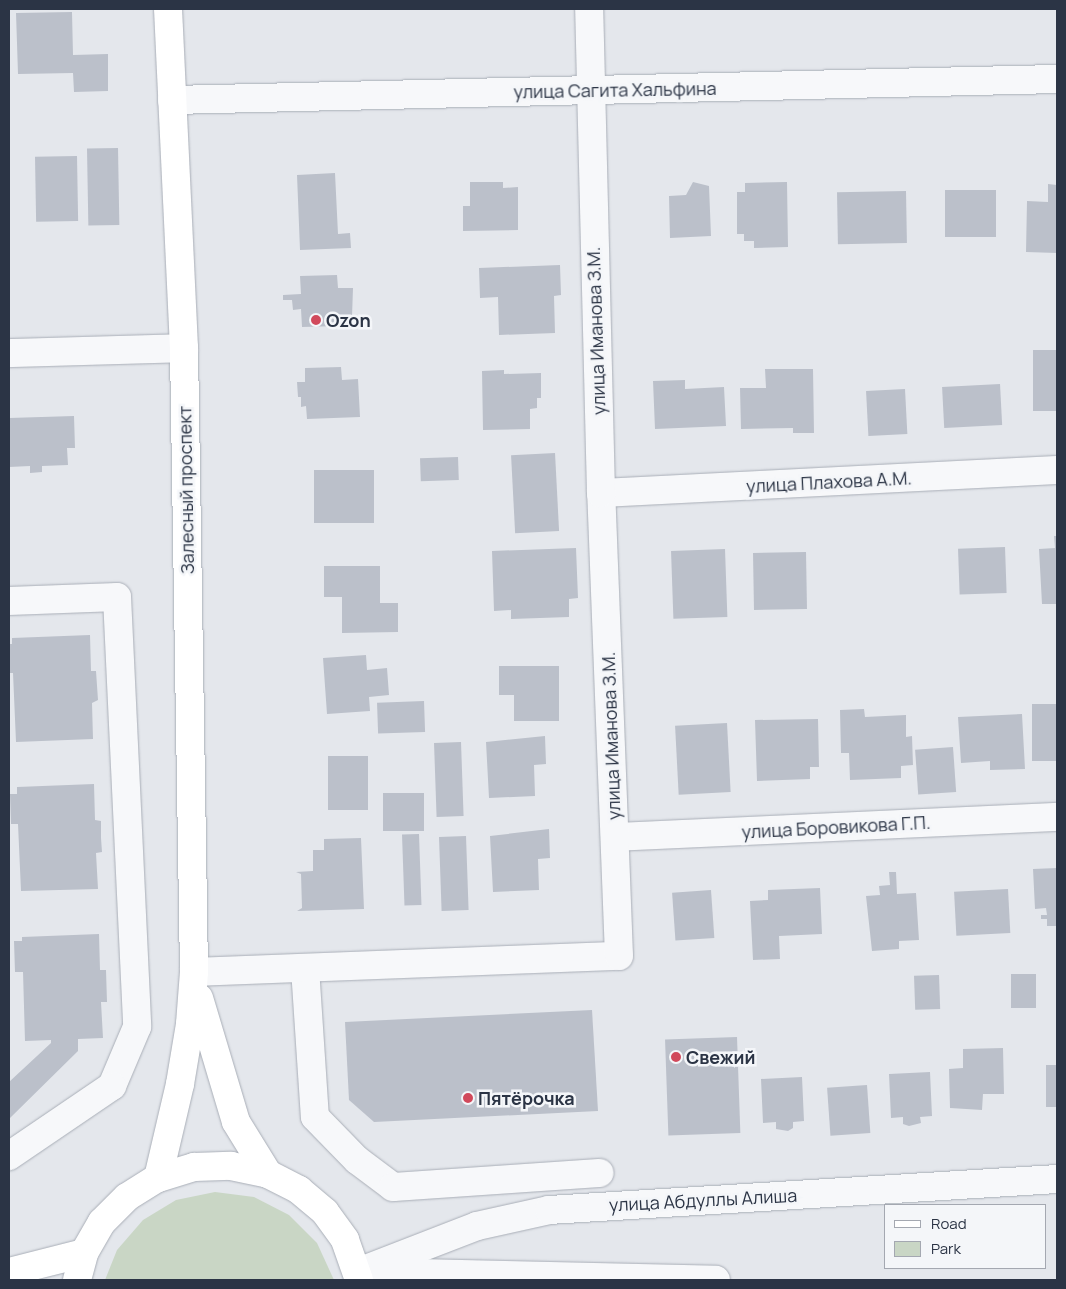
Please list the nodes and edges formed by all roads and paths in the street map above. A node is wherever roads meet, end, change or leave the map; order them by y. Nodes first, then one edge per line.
1 (168, 9) edge
2 (589, 9) edge
3 (1057, 79) edge
4 (590, 91) junction
5 (172, 100) junction
6 (184, 348) junction
7 (9, 353) edge
8 (1057, 470) edge
9 (601, 493) junction
10 (9, 601) edge
11 (1057, 817) edge
12 (615, 837) junction
13 (305, 968) junction
14 (194, 972) junction
15 (9, 1156) edge
16 (600, 1173) dead end
17 (268, 1174) junction
18 (158, 1178) junction
19 (1057, 1179) edge
20 (84, 1253) junction
21 (9, 1272) edge
22 (358, 1276) edge
23 (77, 1280) edge
24 (716, 1280) edge

1 - 5 main road, Залесный проспект
2 - 4 street, улица Иманова З.М.
3 - 4 street, улица Сагита Хальфина
4 - 5 street, улица Сагита Хальфина
4 - 9 street, улица Иманова З.М.
5 - 6 main road, Залесный проспект
6 - 7 street
6 - 14 main road, Залесный проспект
8 - 9 street, улица Плахова А.М.
9 - 12 street, улица Иманова З.М.
10 - 15 street
11 - 12 street, улица Боровикова Г.П.
12 - 13 street, улица Иманова З.М.
13 - 14 street, улица Иманова З.М.
13 - 16 street
14 - 17 main road, Залесный проспект
14 - 18 main road, Залесный проспект
17 - 18 main road
17 - 22 main road
18 - 20 main road
19 - 22 street, улица Абдуллы Алиша
20 - 21 main road
20 - 23 main road
22 - 24 street

